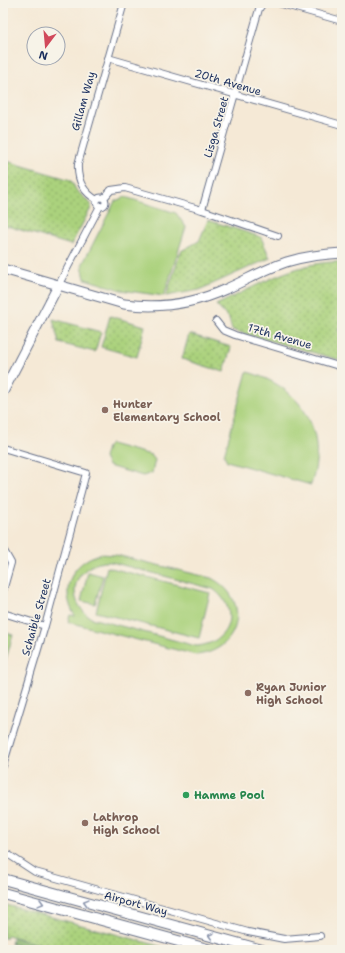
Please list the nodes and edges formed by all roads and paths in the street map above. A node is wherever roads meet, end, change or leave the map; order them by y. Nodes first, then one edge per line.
1 (124, 3) edge
2 (263, 3) edge
3 (278, 3) edge
4 (342, 21) edge
5 (108, 58) junction
6 (235, 94) junction
7 (342, 125) edge
8 (101, 199) junction
9 (202, 210) junction
10 (278, 236) dead end
11 (342, 253) edge
12 (3, 269) edge
13 (58, 286) junction
14 (216, 321) dead end
15 (342, 366) edge
16 (3, 392) edge
17 (3, 448) edge
18 (3, 549) edge
19 (3, 591) edge
20 (3, 613) edge
21 (45, 626) junction
22 (3, 766) edge
23 (3, 851) edge
24 (3, 879) edge
25 (3, 892) edge
26 (320, 936) dead end
27 (211, 950) edge
28 (262, 950) edge

1 - 5 street, Gillam Way
2 - 6 street, Lisga Street
3 - 4 street
5 - 6 street, 20th Avenue
5 - 8 street, Gillam Way
6 - 7 street, 20th Avenue
6 - 9 street, Lisga Street
8 - 9 street
8 - 13 street
9 - 10 street
11 - 13 street
12 - 13 street
13 - 16 street
14 - 15 street, 17th Avenue
17 - 21 street, Schaible Street
18 - 19 street
20 - 21 street
21 - 22 street, Schaible Street
23 - 26 street
28 -> 24 main road, Airport Way
25 -> 27 main road

